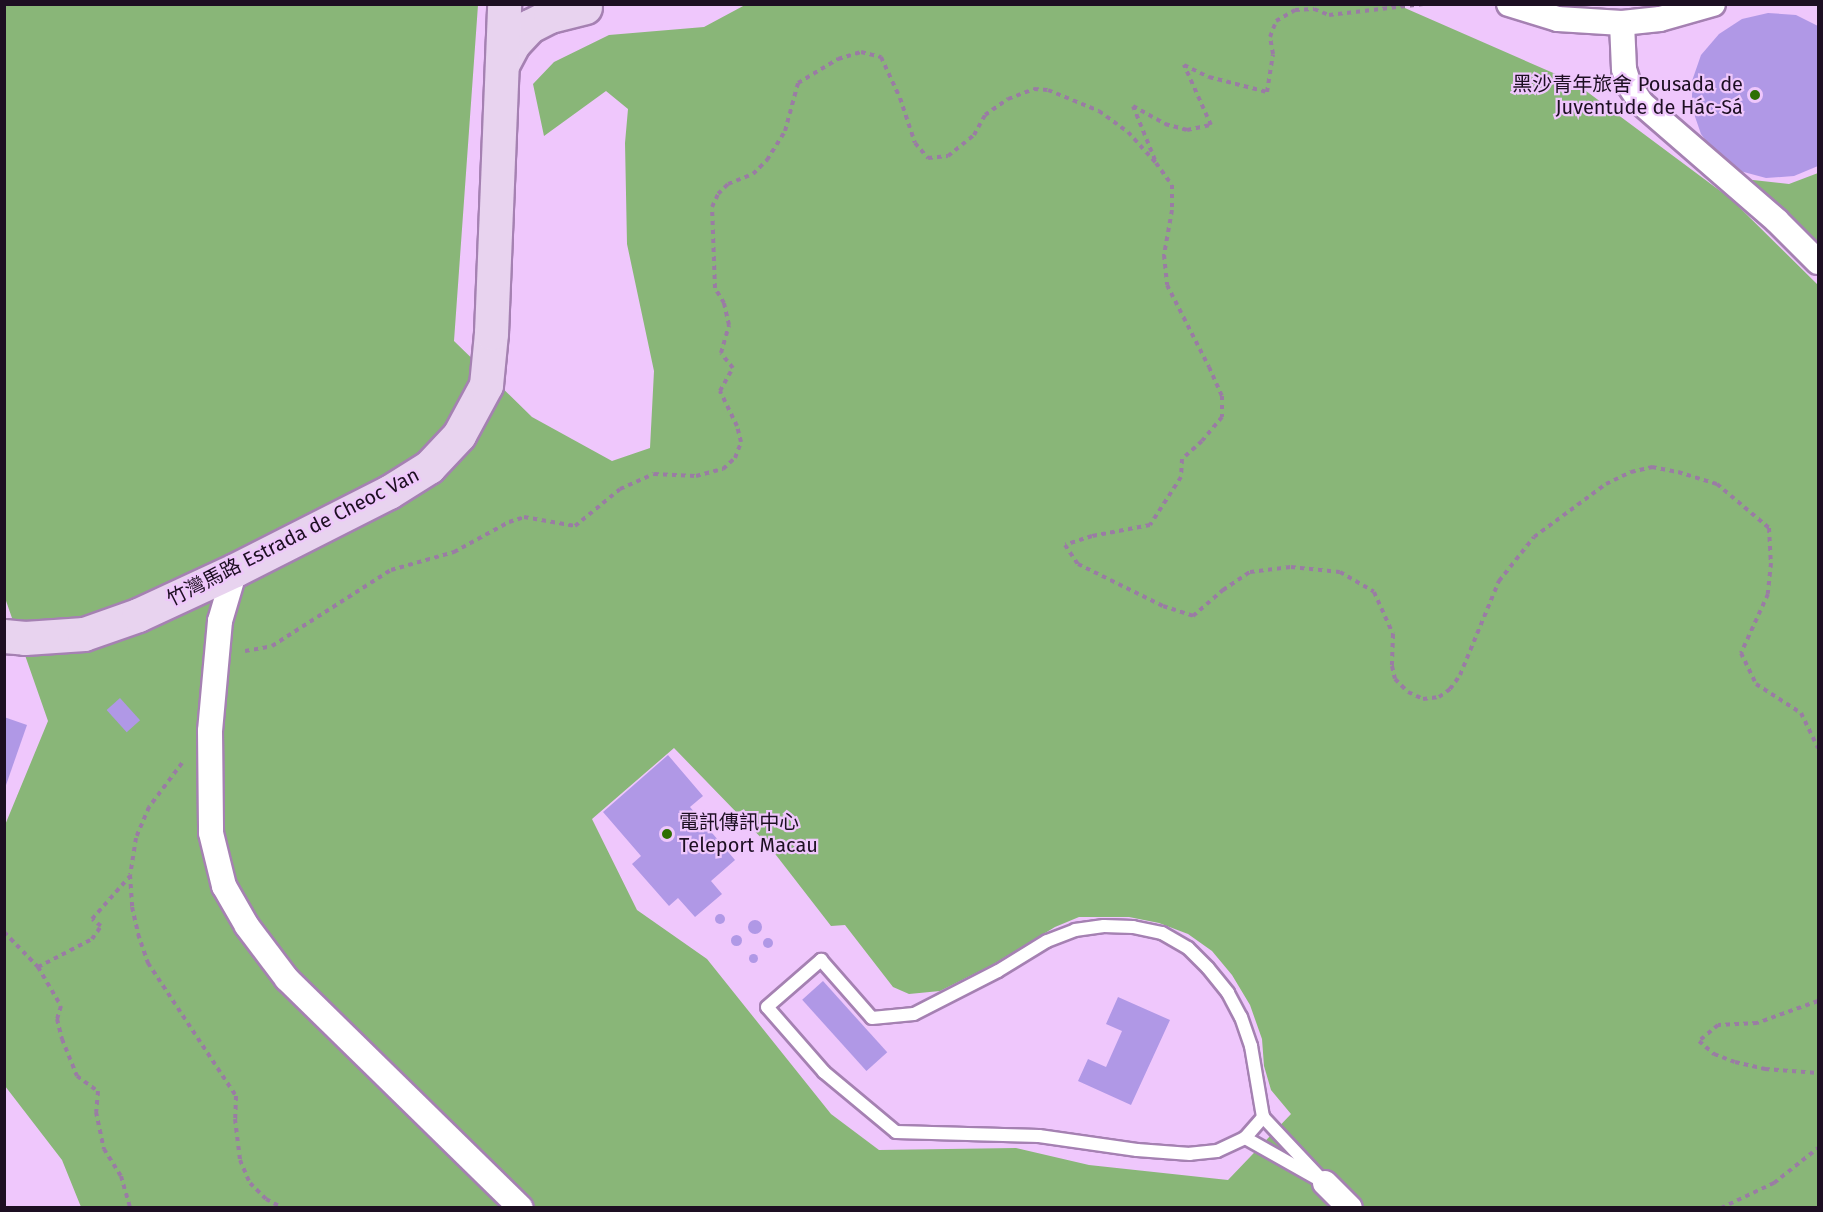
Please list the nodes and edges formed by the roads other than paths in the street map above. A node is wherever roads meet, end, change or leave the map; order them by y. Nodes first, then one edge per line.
1 (504, 4) edge
2 (1509, 4) edge
3 (1713, 4) edge
4 (581, 5) edge
5 (1622, 23) junction
6 (502, 65) junction
7 (1818, 262) edge
8 (234, 570) junction
9 (198, 588) junction
10 (220, 621) junction
11 (4, 636) edge
12 (1263, 1117) junction
13 (1245, 1138) junction
14 (1325, 1183) junction
15 (521, 1208) edge
16 (1350, 1208) edge

1 - 6 main road, 竹灣馬路 Estrada de Cheoc Van
2 - 5 street
3 - 5 street
4 - 6 main road
5 - 7 street
6 - 8 main road, 竹灣馬路 Estrada de Cheoc Van
8 - 9 main road, 竹灣馬路 Estrada de Cheoc Van
8 - 10 street
9 - 10 street
9 - 11 main road, 竹灣馬路 Estrada de Cheoc Van
10 - 15 street
12 - 13 lane
12 - 13 lane
12 - 14 lane
13 - 14 lane
14 - 16 street

